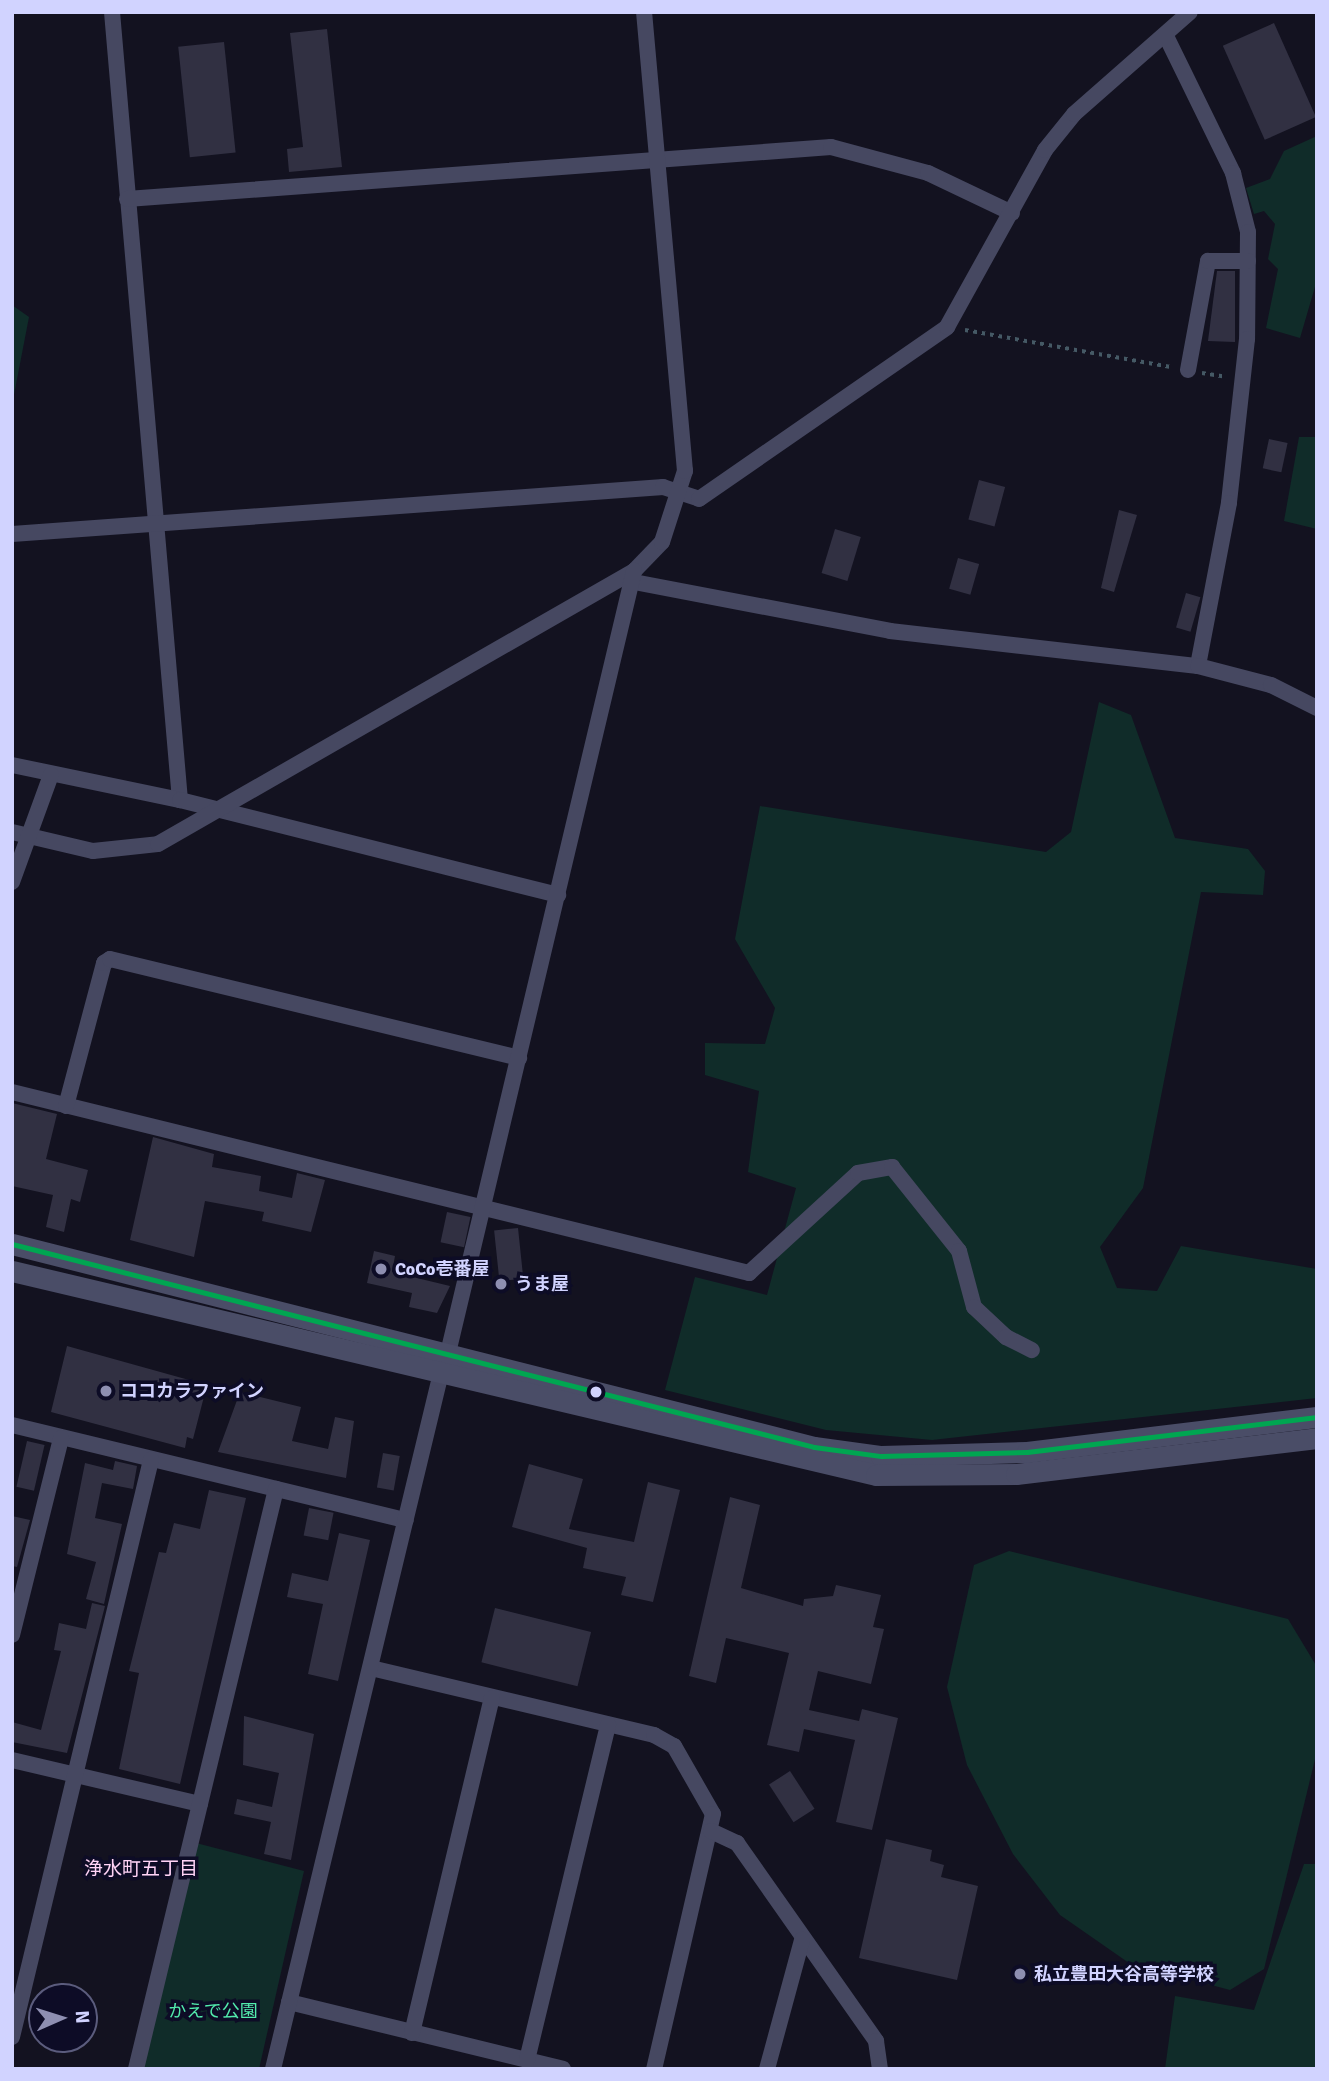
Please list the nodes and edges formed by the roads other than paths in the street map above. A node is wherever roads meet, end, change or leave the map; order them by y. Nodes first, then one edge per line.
1 (112, 12) edge
2 (644, 12) edge
3 (1190, 12) edge
4 (1166, 36) junction
5 (658, 160) junction
6 (127, 199) junction
7 (1012, 213) junction
8 (1248, 261) junction
9 (1188, 370) road end
10 (681, 495) junction
11 (159, 521) junction
12 (12, 534) edge
13 (634, 576) junction
14 (1198, 666) junction
15 (1317, 708) edge
16 (12, 765) edge
17 (51, 775) junction
18 (180, 800) junction
19 (218, 810) junction
20 (20, 834) edge
21 (12, 882) edge
22 (558, 895) junction
23 (519, 1058) junction
24 (12, 1092) edge
25 (66, 1107) junction
26 (482, 1208) junction
27 (12, 1244) edge
28 (12, 1271) edge
29 (1032, 1350) dead end
30 (444, 1363) junction
31 (1317, 1417) edge
32 (12, 1425) edge
33 (61, 1438) junction
34 (1317, 1438) edge
35 (151, 1460) junction
36 (276, 1489) junction
37 (406, 1520) junction
38 (12, 1634) edge
39 (370, 1668) junction
40 (492, 1698) junction
41 (608, 1725) junction
42 (12, 1760) edge
43 (75, 1776) junction
44 (200, 1804) junction
45 (711, 1831) junction
46 (802, 1940) junction
47 (289, 2003) junction
48 (412, 2033) junction
49 (12, 2037) edge
50 (527, 2060) junction
51 (136, 2069) edge
52 (274, 2069) edge
53 (563, 2069) edge
54 (654, 2069) edge
55 (767, 2069) edge
56 (880, 2069) edge

1 - 6 street
2 - 5 street
3 - 4 street
4 - 7 street
4 - 8 street
5 - 6 street
5 - 7 street
5 - 10 street
6 - 11 street
7 - 10 street
8 - 9 street
8 - 14 street
10 - 11 street
10 - 13 street
11 - 12 street
11 - 18 street
13 - 14 street
13 - 19 street
13 - 22 street
14 - 15 street
16 - 17 street
17 - 18 street
17 - 20 street
18 - 19 street
19 - 20 street
19 - 22 street
20 - 21 street
22 - 23 street
23 - 25 street
23 - 26 street
24 - 25 street
25 - 26 street
26 - 29 street
26 - 30 street
27 - 30 street
28 - 30 street
30 - 31 street
30 - 34 street
30 - 37 street
32 - 33 street
33 - 35 street
33 - 38 street
35 - 36 street
35 - 43 street
36 - 37 street
36 - 44 street
37 - 39 street
39 - 40 street
39 - 47 street
40 - 41 street
40 - 48 street
41 - 45 street
41 - 50 street
42 - 43 street
43 - 44 street
43 - 49 street
44 - 51 street
45 - 46 street
45 - 54 street
46 - 55 street
46 - 56 street
47 - 48 street
47 - 52 street
48 - 50 street
50 - 53 street

